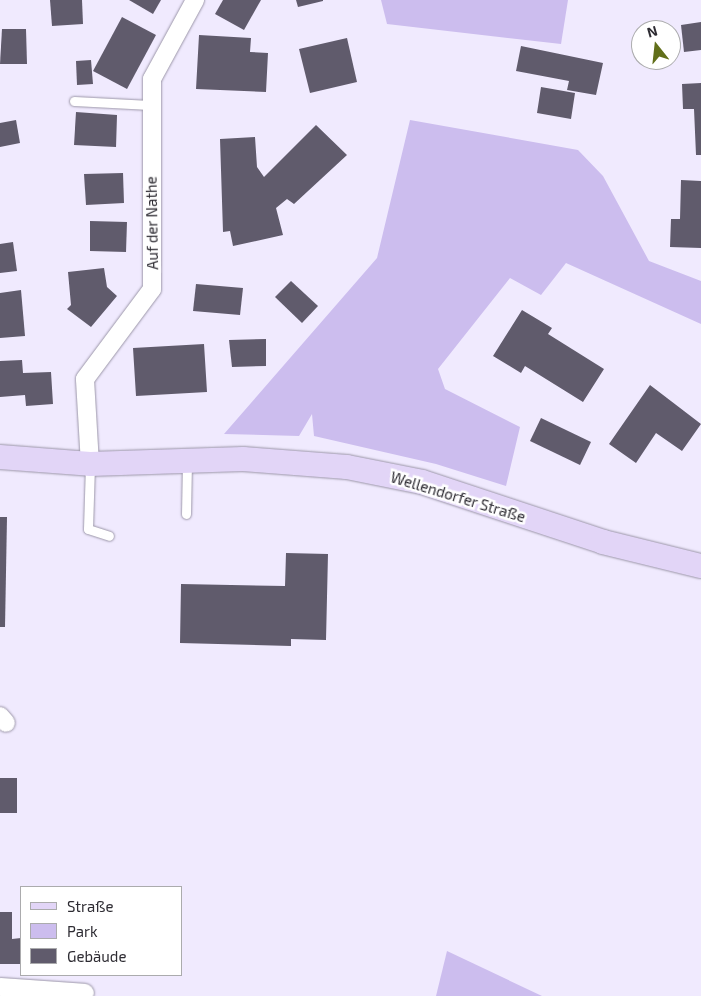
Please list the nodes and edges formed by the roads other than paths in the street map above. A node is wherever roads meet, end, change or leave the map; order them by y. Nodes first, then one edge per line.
1 (195, 0) edge
2 (74, 101) dead end
3 (150, 104) junction
4 (0, 457) edge
5 (187, 460) junction
6 (90, 464) junction
7 (186, 514) dead end
8 (109, 536) dead end
9 (701, 566) edge
10 (0, 987) edge
11 (85, 993) dead end

1 - 3 street, Auf der Nathe
2 - 3 lane
3 - 6 street, Auf der Nathe
4 - 6 street, Wellendorfer Straße
5 - 6 street, Wellendorfer Straße
5 - 7 lane
5 - 9 street, Wellendorfer Straße
6 - 8 lane
10 - 11 street

